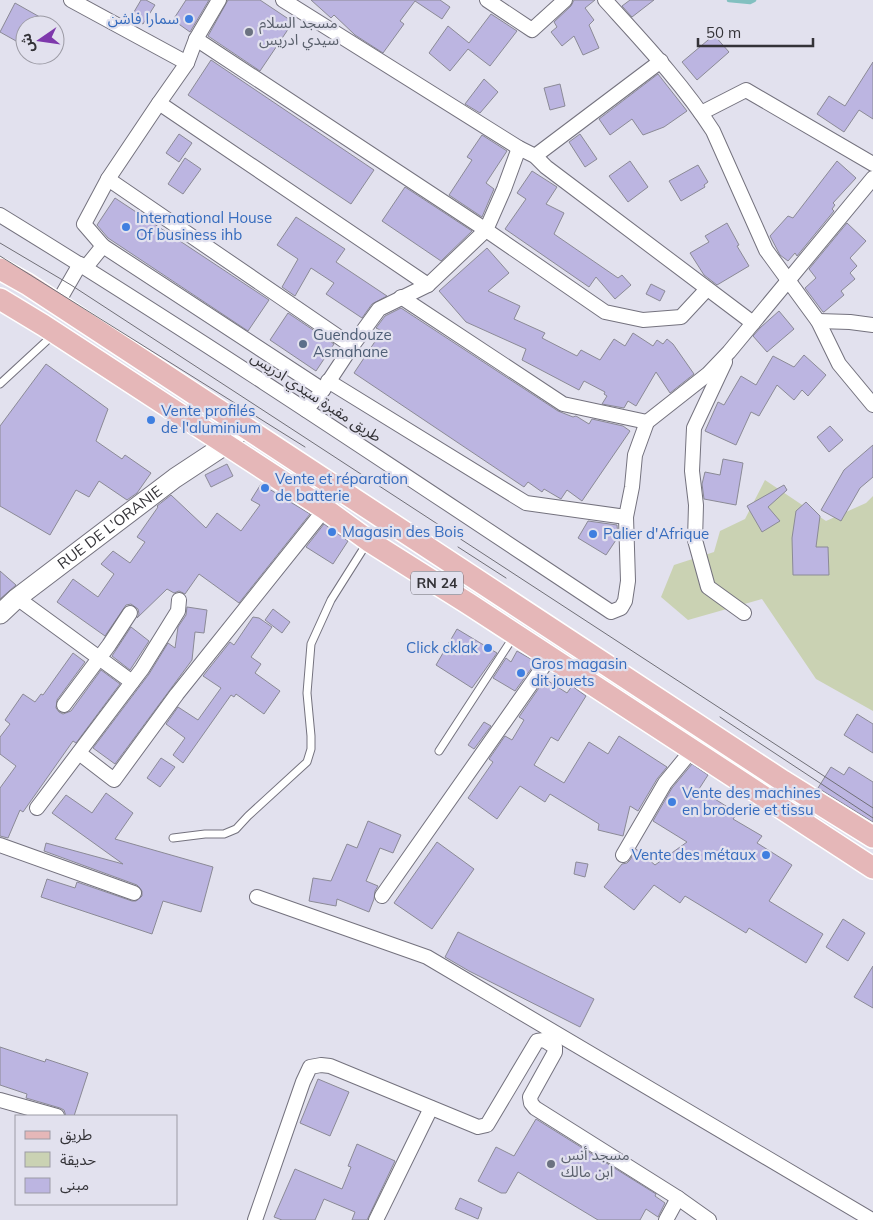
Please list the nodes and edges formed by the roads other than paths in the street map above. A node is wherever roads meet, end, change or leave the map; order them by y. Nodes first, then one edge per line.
1 (71, 0) edge
2 (219, 0) edge
3 (283, 0) edge
4 (486, 0) edge
5 (565, 0) edge
6 (605, 0) edge
7 (196, 40) junction
8 (660, 60) junction
9 (187, 63) junction
10 (159, 103) junction
11 (701, 112) junction
12 (519, 148) junction
13 (535, 156) junction
14 (873, 164) edge
15 (873, 178) edge
16 (108, 179) junction
17 (0, 215) edge
18 (486, 230) junction
19 (103, 246) junction
20 (83, 266) junction
21 (0, 269) edge
22 (787, 281) junction
23 (428, 284) junction
24 (707, 288) junction
25 (401, 297) junction
26 (0, 299) edge
27 (57, 304) junction
28 (818, 322) junction
29 (753, 323) junction
30 (873, 325) edge
31 (55, 334) junction
32 (352, 346) junction
33 (730, 352) junction
34 (0, 384) edge
35 (326, 386) junction
36 (873, 405) edge
37 (306, 410) junction
38 (647, 422) junction
39 (245, 427) junction
40 (225, 445) junction
41 (325, 509) junction
42 (626, 517) junction
43 (369, 541) junction
44 (17, 598) junction
45 (179, 600) dead end
46 (130, 613) dead end
47 (744, 613) dead end
48 (0, 614) edge
49 (515, 634) junction
50 (99, 657) junction
51 (550, 657) junction
52 (132, 682) junction
53 (64, 705) dead end
54 (692, 750) junction
55 (439, 751) dead end
56 (79, 753) junction
57 (37, 808) dead end
58 (873, 837) edge
59 (173, 838) dead end
60 (0, 845) edge
61 (622, 855) dead end
62 (873, 868) edge
63 (134, 893) dead end
64 (382, 896) dead end
65 (257, 897) dead end
66 (0, 1100) edge
67 (431, 1108) junction
68 (53, 1115) edge
69 (678, 1198) junction
70 (702, 1218) edge
71 (255, 1220) edge
72 (376, 1220) edge
73 (666, 1220) edge
74 (872, 1220) edge

1 - 9 street
2 - 7 street
3 - 12 street
4 - 5 street
6 - 8 street
7 - 9 street
7 - 18 street
8 - 11 street
8 - 13 street
9 - 10 street
10 - 16 street
10 - 23 street
11 - 14 street
11 - 22 street
12 - 13 street
12 - 18 street
13 - 24 street
15 - 22 street
16 - 19 street
16 - 32 street
17 - 20 street, طريق مقبرة سيدي ادريس
18 - 23 street
18 - 24 street
19 - 20 street
19 - 35 street
20 - 27 street
20 - 37 street, طريق مقبرة سيدي ادريس
21 - 27 main road, RN 24
22 - 28 street
22 - 29 street
23 - 25 street
24 - 29 street
25 - 32 street
25 - 38 street
26 - 31 main road, RN 24
27 - 39 main road, RN 24
28 - 30 street
28 - 36 street
29 - 33 street
31 - 34 lane
31 - 40 main road, RN 24
32 - 35 street
33 - 38 street
33 - 47 street
35 - 37 street
35 - 42 street
37 - 42 street, طريق مقبرة سيدي ادريس
38 - 42 street
39 - 40 street, RUE DE L'ORANIE
39 - 58 main road, RN 24
40 - 41 main road, RN 24
40 - 44 street, RUE DE L'ORANIE
41 - 43 main road, RN 24
41 - 56 street
43 - 49 main road, RN 24
43 - 59 lane
44 - 48 street, RUE DE L'ORANIE
44 - 50 street
45 - 52 street
46 - 50 street
49 - 51 main road, RN 24
49 - 55 lane
50 - 52 street
50 - 53 street
51 - 54 main road, RN 24
51 - 64 street
52 - 56 street
54 - 61 street
54 - 62 main road, RN 24
56 - 57 street
60 - 63 street
65 - 74 street
66 - 68 street
67 - 69 street
67 - 71 street
67 - 72 street
69 - 70 street
69 - 73 street

